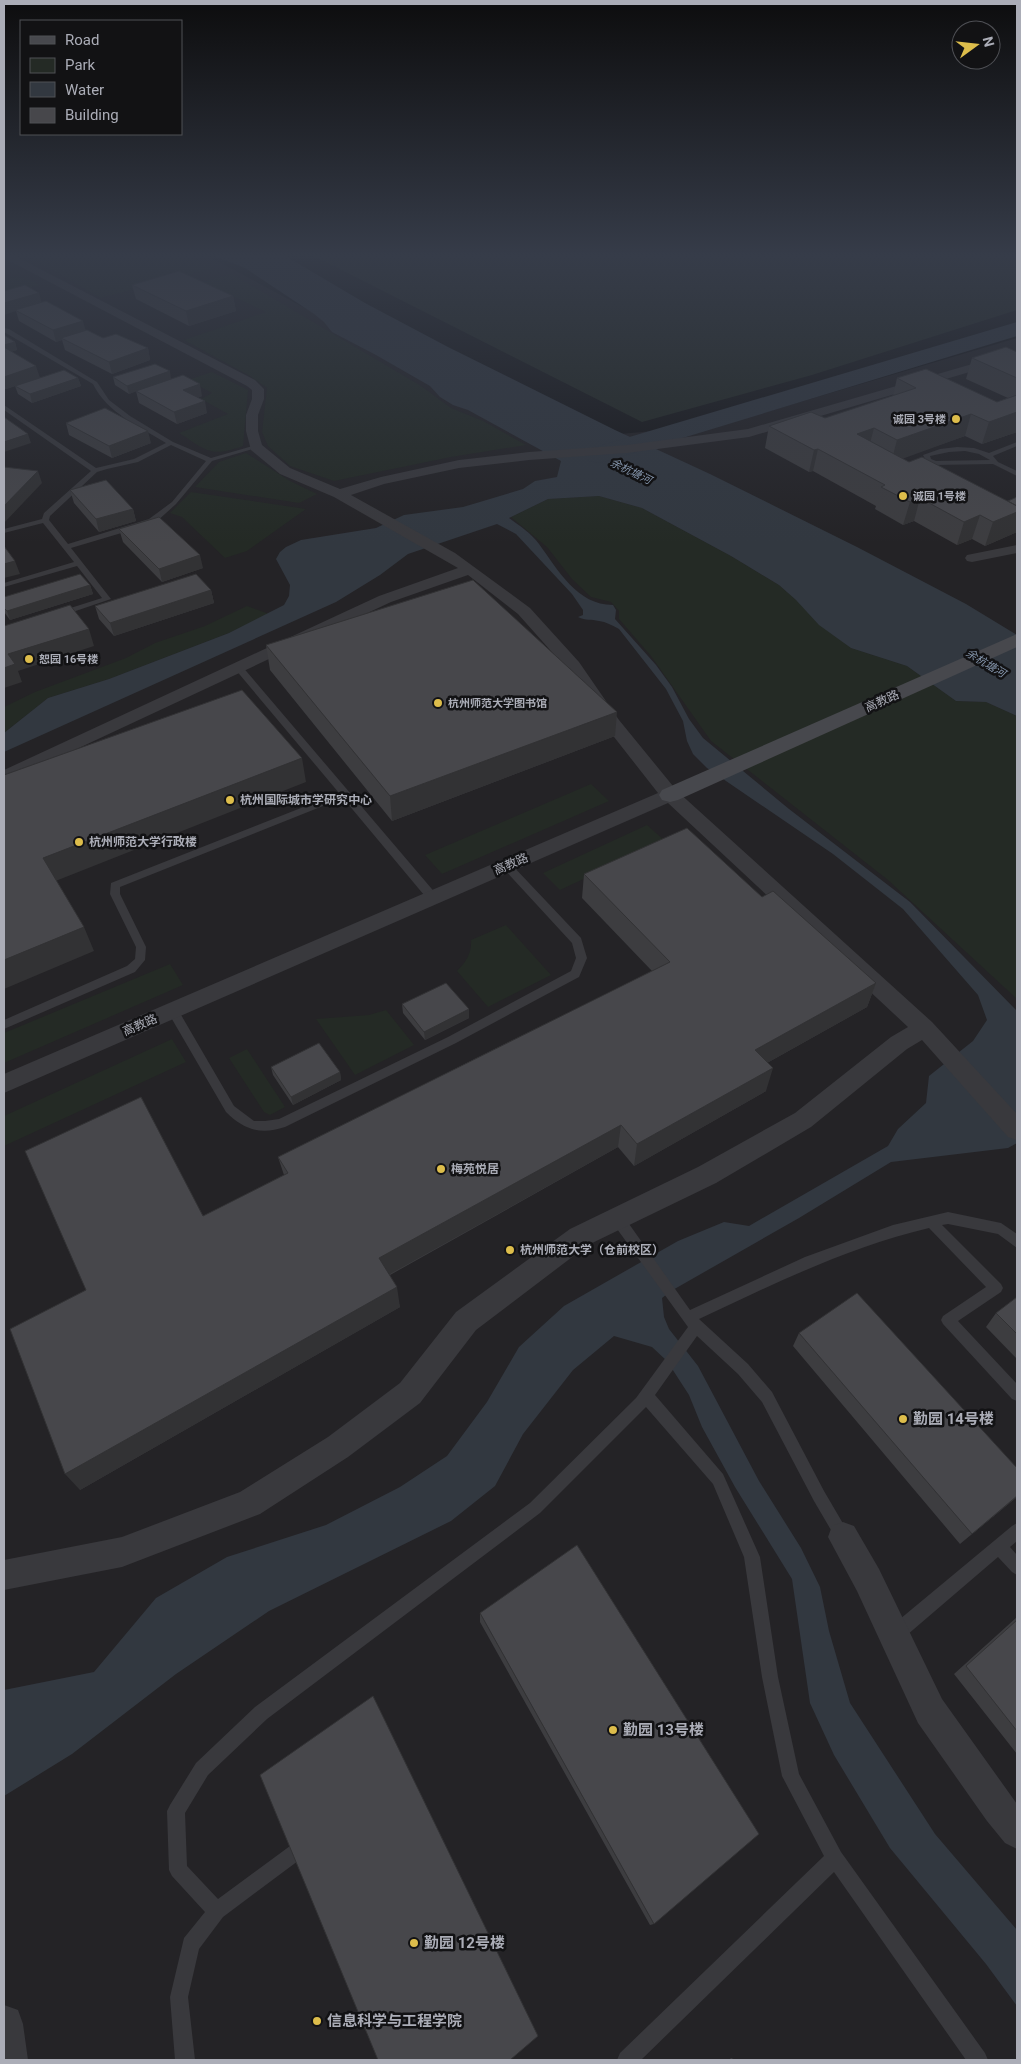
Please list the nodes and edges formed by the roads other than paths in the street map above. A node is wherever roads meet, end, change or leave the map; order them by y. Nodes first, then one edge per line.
1 (41, 350) edge
2 (186, 350) edge
3 (1017, 354) edge
4 (4, 407) edge
5 (11, 412) junction
6 (4, 415) edge
7 (172, 443) junction
8 (1017, 444) edge
9 (256, 447) junction
10 (989, 455) junction
11 (210, 460) junction
12 (995, 462) junction
13 (95, 471) junction
14 (1017, 474) edge
15 (339, 494) junction
16 (45, 520) junction
17 (4, 531) edge
18 (66, 548) junction
19 (1017, 549) edge
20 (972, 558) dead end
21 (460, 562) junction
22 (78, 563) junction
23 (4, 585) edge
24 (51, 617) edge
25 (1017, 640) edge
26 (238, 667) junction
27 (4, 777) edge
28 (345, 794) junction
29 (670, 795) junction
30 (507, 866) junction
31 (433, 898) junction
32 (173, 1010) junction
33 (4, 1025) edge
34 (930, 1034) junction
35 (4, 1084) edge
36 (1017, 1130) edge
37 (931, 1222) junction
38 (623, 1226) junction
39 (1017, 1242) edge
40 (691, 1327) junction
41 (1017, 1394) edge
42 (646, 1396) junction
43 (1017, 1531) edge
44 (843, 1537) joint
45 (999, 1546) junction
46 (1017, 1567) edge
47 (4, 1575) edge
48 (894, 1635) junction
49 (1017, 1830) edge
50 (296, 1852) edge
51 (836, 1858) junction
52 (217, 1912) junction
53 (4, 2024) edge
54 (9, 2060) edge
55 (185, 2060) edge
56 (627, 2060) edge
57 (978, 2060) edge

1 - 7 lane
2 - 9 street
3 - 15 street
4 - 5 lane
5 - 6 lane
5 - 13 lane
7 - 11 lane
7 - 13 lane
8 - 10 lane
9 - 11 lane
9 - 15 street
10 - 12 lane
10 - 12 lane
11 - 18 lane
12 - 14 lane
13 - 16 lane
15 - 21 street
16 - 17 lane
16 - 18 lane
18 - 22 lane
19 - 20 street
21 - 26 street
21 - 29 street
22 - 23 lane
22 - 24 lane
25 - 29 street, 高教路
26 - 27 street
26 - 28 lane
28 - 31 lane
28 - 33 lane
29 - 30 street, 高教路
29 - 34 street
30 - 31 street, 高教路
30 - 32 lane
31 - 32 street, 高教路
32 - 35 street, 高教路
34 - 36 street
34 - 38 street
37 - 39 lane
37 - 40 lane
37 - 41 lane
38 - 40 lane
38 - 47 street
40 - 42 lane
40 - 44 lane
42 - 51 lane
42 - 52 lane
43 - 45 lane
44 - 48 street
45 - 46 lane
45 - 48 lane
48 - 49 street
50 - 52 lane
51 - 56 lane
51 - 57 lane
52 - 55 lane
53 - 54 street

